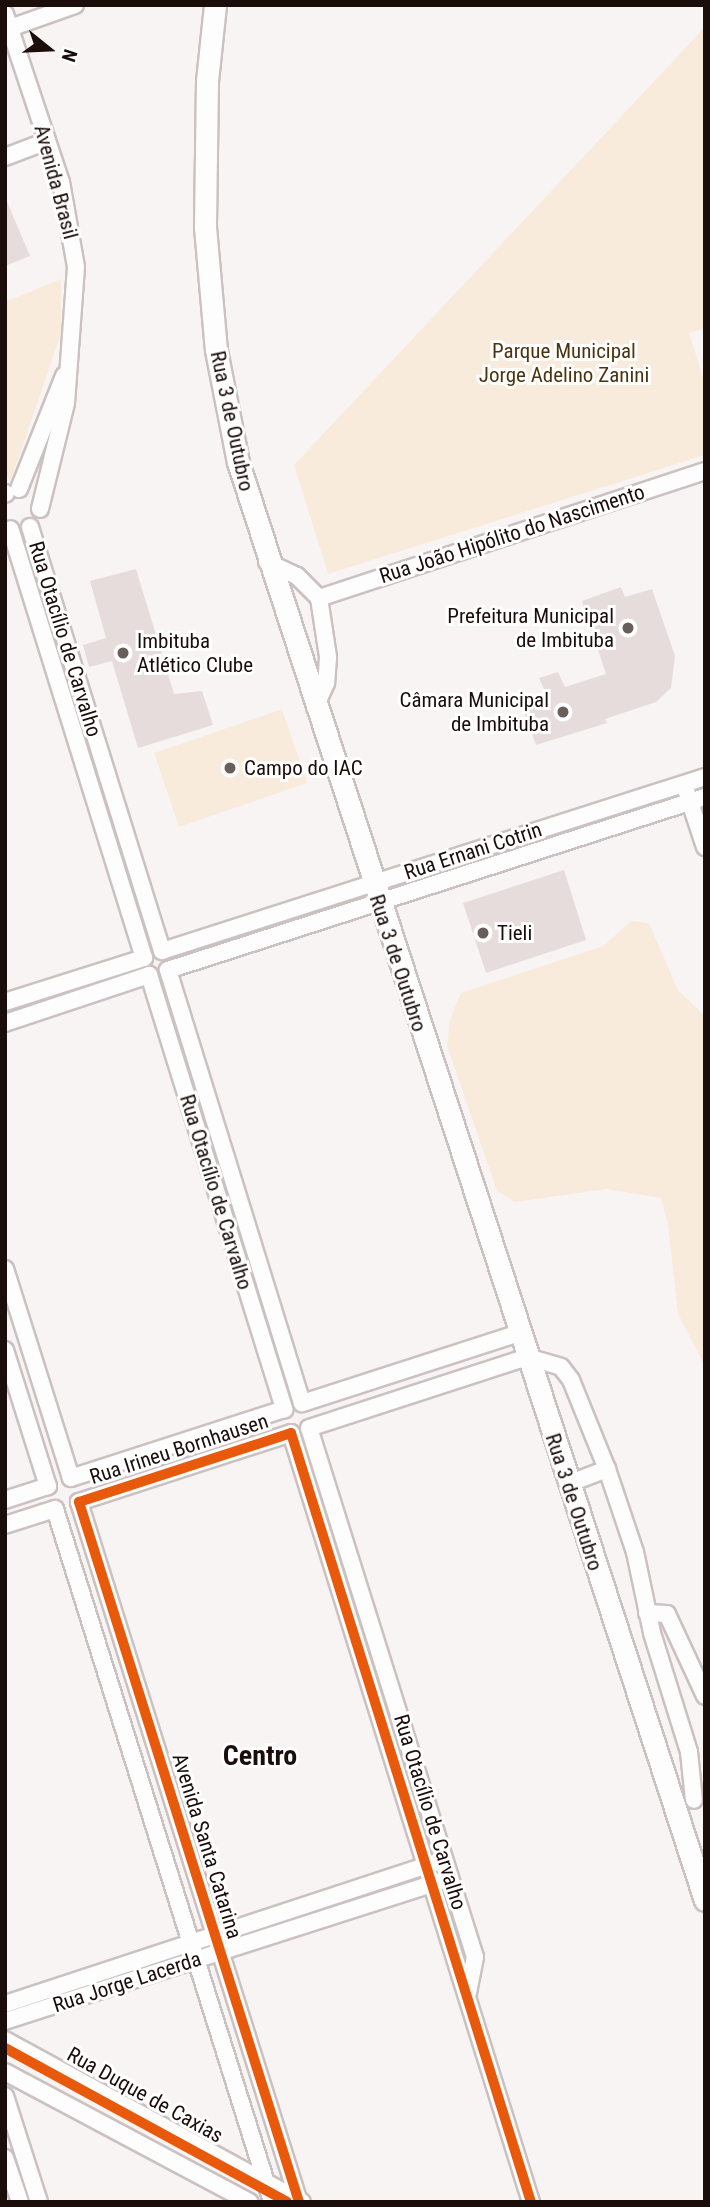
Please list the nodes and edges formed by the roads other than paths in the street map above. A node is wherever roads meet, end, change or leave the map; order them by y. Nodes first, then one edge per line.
1 (75, 5) edge
2 (215, 5) edge
3 (8, 21) edge
4 (47, 141) junction
5 (5, 157) edge
6 (73, 354) junction
7 (705, 471) edge
8 (9, 493) edge
9 (40, 509) junction
10 (8, 527) edge
11 (30, 527) junction
12 (267, 562) junction
13 (319, 598) junction
14 (62, 631) junction
15 (43, 636) junction
16 (315, 708) junction
17 (90, 721) junction
18 (72, 727) junction
19 (705, 777) edge
20 (684, 784) junction
21 (697, 799) edge
22 (566, 822) junction
23 (125, 832) junction
24 (106, 838) junction
25 (572, 839) junction
26 (705, 847) edge
27 (375, 892) junction
28 (248, 924) junction
29 (255, 941) junction
30 (162, 951) junction
31 (144, 958) junction
32 (168, 970) junction
33 (149, 975) junction
34 (62, 984) junction
35 (5, 1002) edge
36 (69, 1002) junction
37 (5, 1023) edge
38 (211, 1112) junction
39 (193, 1118) junction
40 (256, 1255) junction
41 (238, 1261) junction
42 (5, 1269) edge
43 (519, 1333) junction
44 (5, 1350) edge
45 (527, 1357) junction
46 (413, 1367) junction
47 (422, 1392) junction
48 (302, 1403) junction
49 (284, 1409) junction
50 (309, 1428) junction
51 (291, 1433) junction
52 (202, 1435) junction
53 (210, 1460) junction
54 (607, 1469) junction
55 (71, 1478) junction
56 (568, 1484) junction
57 (48, 1486) junction
58 (331, 1497) junction
59 (5, 1500) edge
60 (79, 1502) junction
61 (313, 1503) junction
62 (55, 1509) junction
63 (5, 1525) edge
64 (647, 1613) junction
65 (374, 1636) junction
66 (121, 1637) junction
67 (356, 1641) junction
68 (97, 1644) junction
69 (389, 1683) junction
70 (371, 1689) junction
71 (705, 1696) edge
72 (697, 1750) edge
73 (164, 1772) junction
74 (140, 1780) junction
75 (691, 1801) edge
76 (444, 1860) junction
77 (193, 1866) junction
78 (427, 1866) junction
79 (169, 1873) junction
80 (450, 1879) junction
81 (432, 1884) junction
82 (705, 1900) edge
83 (215, 1935) junction
84 (191, 1943) junction
85 (220, 1952) junction
86 (196, 1960) junction
87 (70, 1982) junction
88 (468, 1993) junction
89 (75, 1999) junction
90 (5, 2004) edge
91 (5, 2021) edge
92 (5, 2040) edge
93 (256, 2065) junction
94 (5, 2072) edge
95 (231, 2073) junction
96 (5, 2096) edge
97 (5, 2158) edge
98 (266, 2183) junction
99 (37, 2201) edge
100 (299, 2201) edge
101 (20, 2202) edge
102 (250, 2202) edge
103 (272, 2202) edge
104 (531, 2202) edge

1 - 3 street
2 - 12 main road, Rua 3 de Outubro
3 - 4 street, Avenida Brasil
4 - 5 street
4 - 6 street, Avenida Brasil
6 - 8 street, Avenida Brasil
6 - 9 street, Avenida Brasil
7 - 13 street, Rua João Hipólito do Nascimento
8 - 9 street
9 - 11 street, Avenida Brasil
10 - 11 street
10 - 15 street, Rua Otacílio de Carvalho
11 - 14 street, Rua Otacílio de Carvalho
12 - 13 street
12 - 16 main road, Rua 3 de Outubro
13 - 16 street
14 - 15 street
14 - 17 street, Rua Otacílio de Carvalho
15 - 18 street, Rua Otacílio de Carvalho
16 - 27 main road, Rua 3 de Outubro
17 - 18 street
17 - 23 street, Rua Otacílio de Carvalho
18 - 24 street, Rua Otacílio de Carvalho
19 - 20 street, Rua Ernani Cotrin
20 - 21 street
20 - 22 street, Rua Ernani Cotrin
21 - 25 street, Rua Ernani Cotrin
21 - 26 street
22 - 25 street
22 - 27 street, Rua Ernani Cotrin
23 - 24 street
23 - 30 street, Rua Otacílio de Carvalho
24 - 31 street, Rua Otacílio de Carvalho
25 - 27 street, Rua Ernani Cotrin
27 - 28 street, Rua Ernani Cotrin
27 - 29 street, Rua Ernani Cotrin
27 - 43 main road, Rua 3 de Outubro
28 - 29 street
28 - 30 street, Rua Ernani Cotrin
29 - 32 street, Rua Ernani Cotrin
30 - 31 street
30 - 32 street
31 - 33 street
31 - 34 street
32 - 33 street
32 - 38 street, Rua Otacílio de Carvalho
33 - 36 street
33 - 39 street, Rua Otacílio de Carvalho
34 - 35 street
34 - 36 street
36 - 37 street
38 - 39 street
38 - 40 street, Rua Otacílio de Carvalho
39 - 41 street, Rua Otacílio de Carvalho
40 - 41 street
40 - 48 street, Rua Otacílio de Carvalho
41 - 49 street, Rua Otacílio de Carvalho
42 - 55 street
43 - 45 main road, Rua 3 de Outubro
43 - 46 street
44 - 57 street
45 - 47 street
45 - 54 street
45 - 56 main road, Rua 3 de Outubro
46 - 47 street
46 - 48 street
47 - 50 street
48 - 49 street
48 - 50 street
49 - 51 street
49 - 52 street, Rua Irineu Bornhausen
50 - 51 street
50 - 58 street, Rua Otacílio de Carvalho
51 - 53 street, Rua Irineu Bornhausen
51 - 61 street, Rua Otacílio de Carvalho
52 - 53 street
52 - 55 street, Rua Irineu Bornhausen
53 - 60 street, Rua Irineu Bornhausen
54 - 56 street
54 - 64 street
55 - 57 street
55 - 60 street
56 - 75 main road, Rua 3 de Outubro
57 - 59 street
57 - 62 street
58 - 61 street
58 - 65 street, Rua Otacílio de Carvalho
60 - 62 street
60 - 66 street, Avenida Santa Catarina
61 - 67 street, Rua Otacílio de Carvalho
62 - 63 street
62 - 68 street, Avenida Santa Catarina
64 - 71 street
64 - 72 street
65 - 67 street
65 - 69 street, Rua Otacílio de Carvalho
66 - 68 street
66 - 73 street, Avenida Santa Catarina
67 - 70 street, Rua Otacílio de Carvalho
68 - 74 street, Avenida Santa Catarina
69 - 70 street
69 - 76 street, Rua Otacílio de Carvalho
70 - 78 street, Rua Otacílio de Carvalho
72 - 75 street
73 - 74 street
73 - 77 street, Avenida Santa Catarina
74 - 79 street, Avenida Santa Catarina
75 - 82 main road, Rua 3 de Outubro
76 - 78 street, Rua Jorge Lacerda
76 - 80 street, Rua Otacílio de Carvalho
77 - 79 street
77 - 83 street, Avenida Santa Catarina
78 - 81 street, Rua Otacílio de Carvalho
78 - 83 street, Rua Jorge Lacerda
79 - 84 street, Avenida Santa Catarina
80 - 81 street, Rua Jorge Lacerda
80 - 88 street, Rua Otacílio de Carvalho
81 - 85 street, Rua Jorge Lacerda
81 - 88 street, Rua Otacílio de Carvalho
83 - 84 street, Rua Jorge Lacerda
83 - 85 street, Avenida Santa Catarina
84 - 86 street, Avenida Santa Catarina
84 - 87 street, Rua Jorge Lacerda
85 - 86 street, Rua Jorge Lacerda
85 - 93 street, Avenida Santa Catarina
86 - 89 street, Rua Jorge Lacerda
86 - 95 street, Avenida Santa Catarina
87 - 89 street
87 - 90 street, Rua Jorge Lacerda
88 - 104 street, Rua Otacílio de Carvalho
89 - 91 street, Rua Jorge Lacerda
92 - 98 street, Rua Duque de Caxias
93 - 95 street
93 - 100 street, Avenida Santa Catarina
94 - 102 street, Rua Duque de Caxias
95 - 98 street, Avenida Santa Catarina
96 - 99 street
97 - 101 street
98 - 100 street, Rua Duque de Caxias
98 - 103 street, Avenida Santa Catarina

